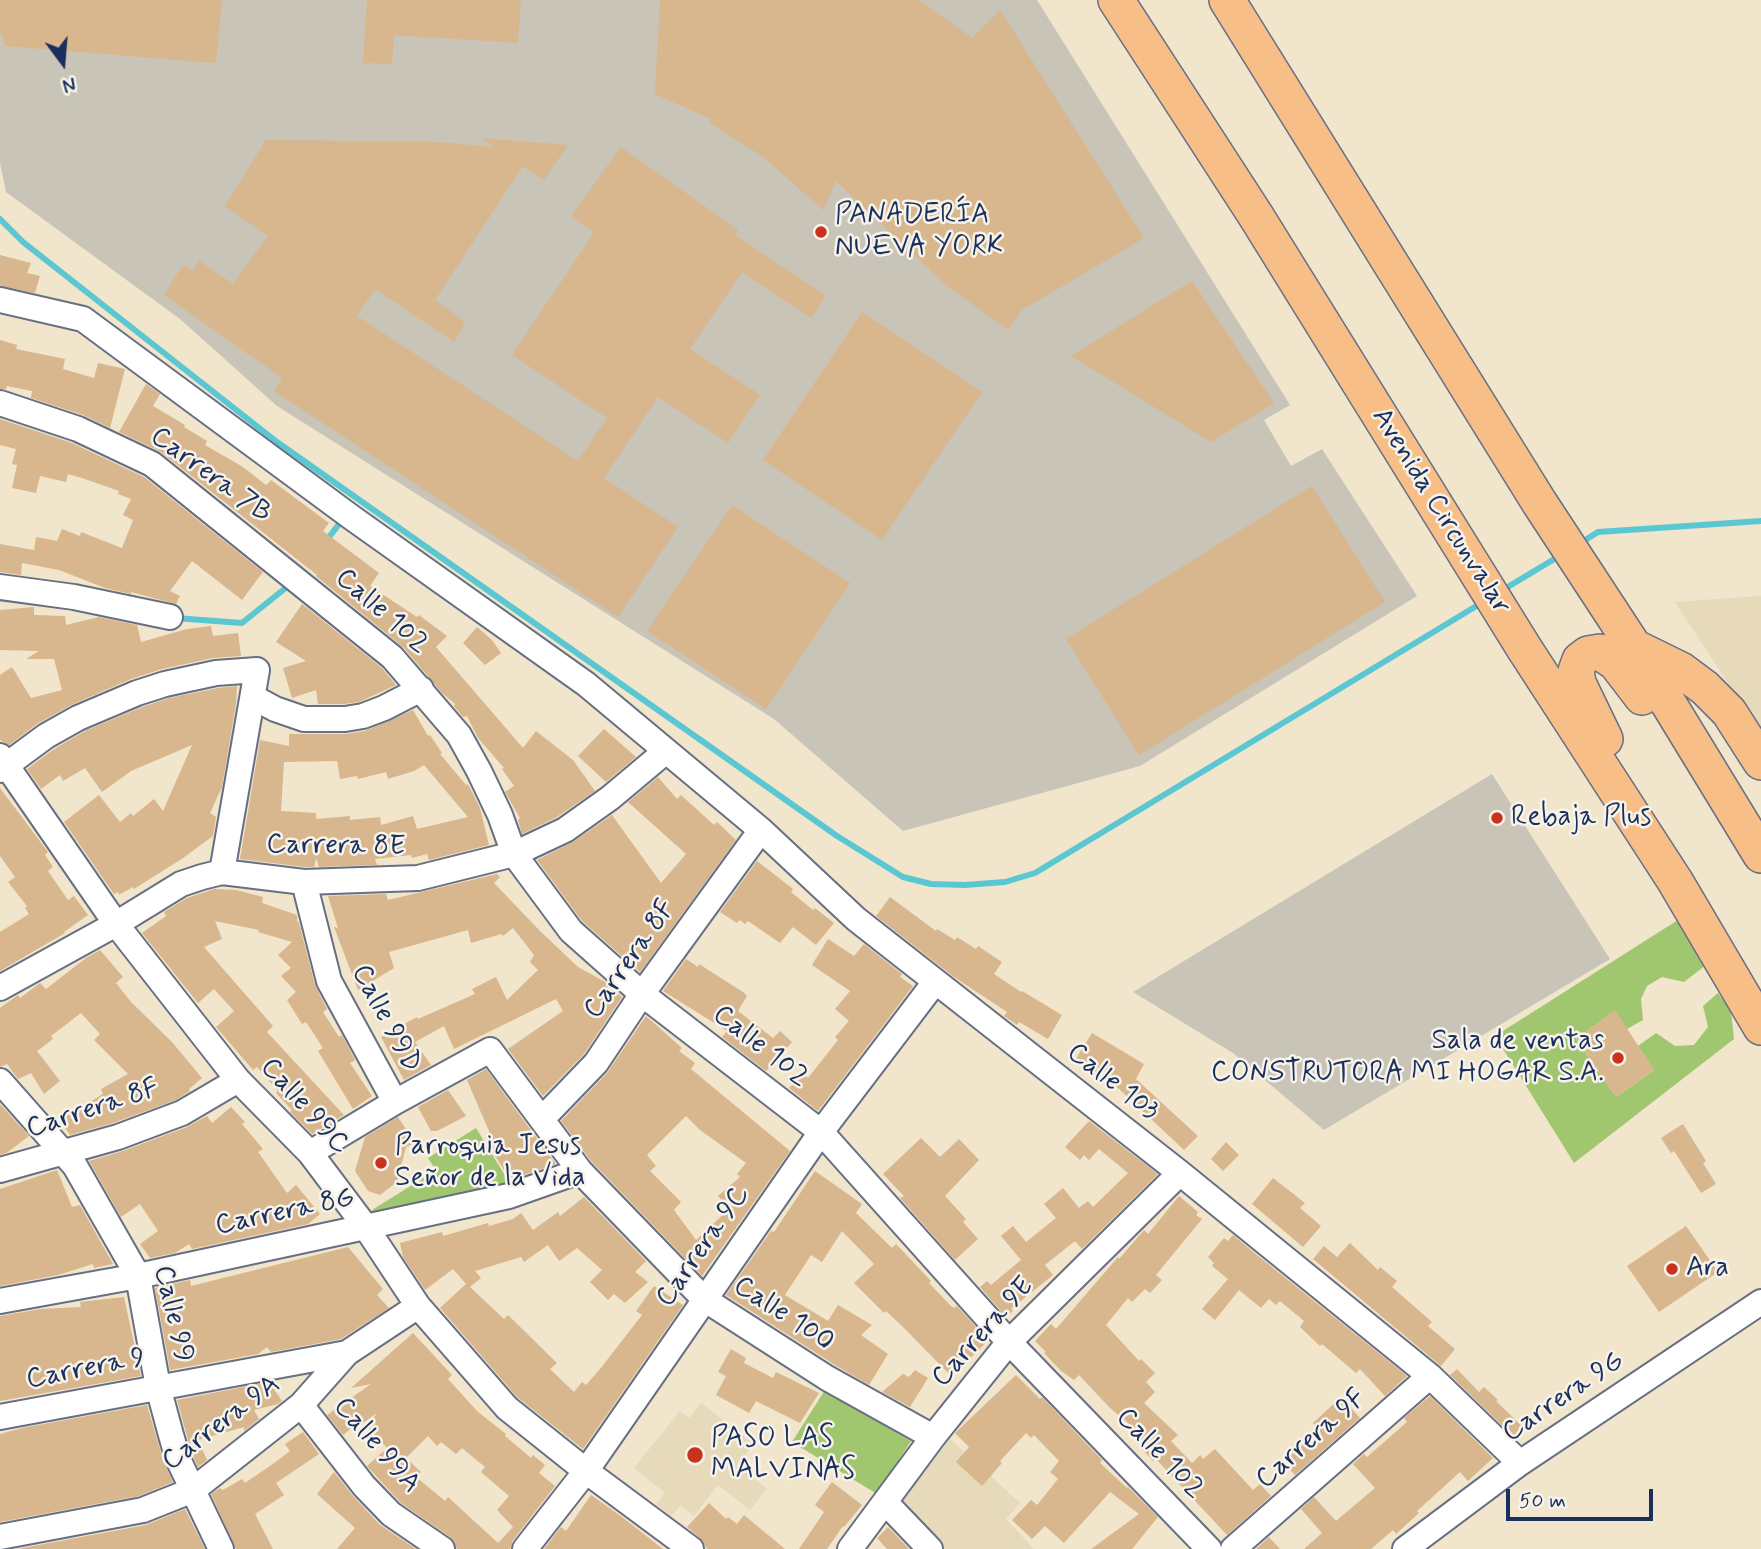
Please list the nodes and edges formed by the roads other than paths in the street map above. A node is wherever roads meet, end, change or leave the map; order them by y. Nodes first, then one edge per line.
1 (1116, 0) edge
2 (1227, 0) edge
3 (0, 300) edge
4 (0, 403) edge
5 (296, 578) joint
6 (0, 587) edge
7 (170, 617) dead end
8 (1634, 647) junction
9 (421, 689) junction
10 (253, 697) junction
11 (666, 751) junction
12 (1761, 762) edge
13 (2, 763) edge
14 (761, 830) junction
15 (1758, 850) edge
16 (514, 854) junction
17 (222, 872) junction
18 (1675, 881) junction
19 (304, 882) junction
20 (116, 924) junction
21 (935, 982) junction
22 (0, 988) edge
23 (642, 994) junction
24 (1761, 1027) edge
25 (0, 1080) edge
26 (238, 1080) junction
27 (395, 1102) junction
28 (543, 1118) junction
29 (821, 1132) junction
30 (62, 1152) junction
31 (310, 1153) junction
32 (0, 1170) edge
33 (580, 1171) junction
34 (1180, 1173) junction
35 (365, 1226) junction
36 (138, 1276) junction
37 (704, 1299) junction
38 (0, 1301) edge
39 (1761, 1302) edge
40 (418, 1306) junction
41 (1009, 1342) junction
42 (347, 1353) junction
43 (300, 1362) junction
44 (1430, 1376) junction
45 (158, 1387) junction
46 (307, 1397) junction
47 (0, 1416) edge
48 (933, 1437) junction
49 (1520, 1463) junction
50 (586, 1471) junction
51 (193, 1490) junction
52 (885, 1502) junction
53 (0, 1537) edge
54 (221, 1549) edge
55 (442, 1549) edge
56 (525, 1549) edge
57 (691, 1549) edge
58 (850, 1549) edge
59 (930, 1549) edge
60 (1209, 1549) edge
61 (1233, 1549) edge
62 (1405, 1549) edge

1 - 18 highway, Avenida Circunvalar
2 - 8 highway
3 - 11 street, Calle 103
4 - 5 street, Carrera 7B
5 - 9 street, Calle 102
6 - 7 street
8 - 12 highway
8 - 15 highway
9 - 10 street
9 - 16 street, Calle 102
10 - 13 street
10 - 17 street
11 - 14 street, Calle 103
11 - 16 street, Carrera 8E
13 - 20 street, Calle 99C
14 - 21 street, Calle 103
14 - 23 street, Carrera 8F
15 - 18 highway
16 - 19 street, Carrera 8E
16 - 23 street, Calle 102
17 - 19 street, Carrera 8E
17 - 20 street, Carrera 8E
18 - 24 highway, Avenida Circunvalar
19 - 27 street, Calle 99D
20 - 22 street, Carrera 8E
20 - 26 street, Calle 99C
21 - 29 street, Carrera 9C
21 - 34 street, Calle 103
23 - 28 street, Carrera 8F
23 - 29 street, Calle 102
25 - 30 street, Calle 99
26 - 30 street, Carrera 8F
26 - 31 street, Calle 99C
27 - 28 street, Calle 100
27 - 31 street
28 - 33 street, Calle 100
29 - 37 street, Carrera 9C
29 - 41 street, Calle 102
30 - 32 street, Carrera 8F
30 - 36 street, Calle 99
31 - 35 street, Calle 99C
33 - 35 street, Carrera 8G
33 - 37 street, Calle 100
34 - 41 street, Carrera 9E
34 - 44 street, Calle 103
35 - 36 street, Carrera 8G
35 - 40 street, Calle 99C
36 - 38 street, Carrera 8G
36 - 45 street, Calle 99
37 - 48 street, Calle 100
37 - 50 street, Carrera 9C
39 - 49 street, Carrera 9G
40 - 42 street, Carrera 9
40 - 50 street, Calle 99C
41 - 48 street, Carrera 9E
41 - 60 street, Calle 102
42 - 43 street, Carrera 9
42 - 46 street, Carrera 9A
43 - 45 street, Carrera 9
43 - 46 street, Carrera 9A
44 - 49 street, Calle 103
44 - 61 street, Carrera 9F
45 - 47 street, Carrera 9
45 - 51 street, Calle 99
46 - 51 street, Carrera 9A
46 - 55 street, Calle 99A
48 - 52 street, Carrera 9E
49 - 62 street, Carrera 9G
50 - 56 street, Carrera 9C
50 - 57 street, Calle 99C
51 - 53 street, Carrera 9A
51 - 54 street, Calle 99
52 - 58 street, Carrera 9E
52 - 59 street

